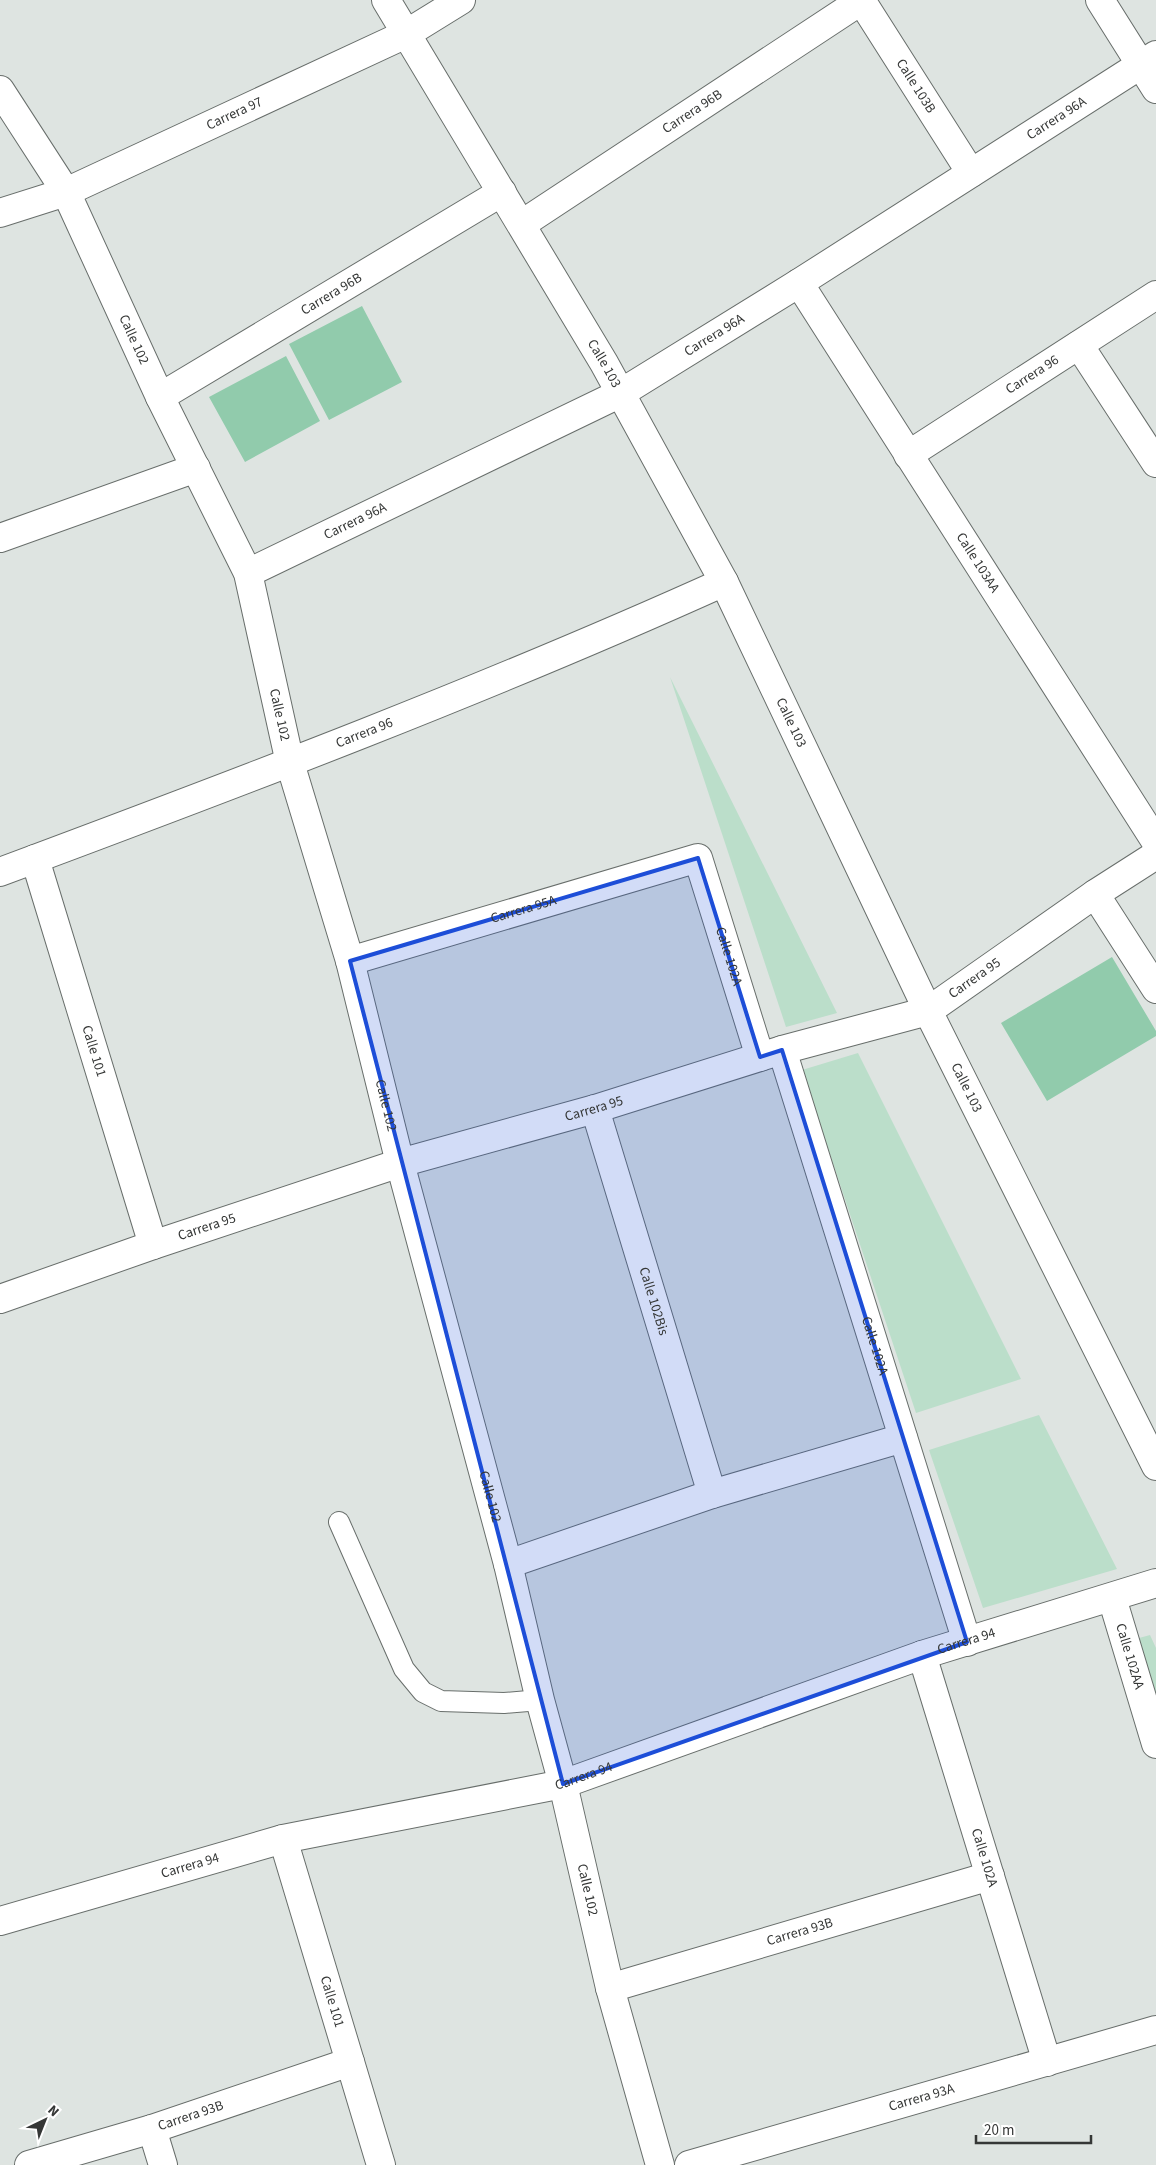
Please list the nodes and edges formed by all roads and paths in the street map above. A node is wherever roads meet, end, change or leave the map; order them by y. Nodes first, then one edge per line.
1 (386, 0) edge
2 (461, 0) edge
3 (862, 0) edge
4 (1100, 0) edge
5 (406, 34) junction
6 (1148, 60) edge
7 (1156, 89) edge
8 (0, 90) edge
9 (971, 174) junction
10 (66, 192) junction
11 (502, 192) junction
12 (0, 213) edge
13 (522, 224) junction
14 (799, 284) junction
15 (1156, 295) edge
16 (1079, 345) junction
17 (621, 393) junction
18 (160, 396) junction
19 (908, 455) junction
20 (1156, 463) edge
21 (196, 468) junction
22 (0, 538) edge
23 (248, 573) junction
24 (724, 582) junction
25 (290, 763) junction
26 (1156, 842) edge
27 (1156, 855) edge
28 (698, 858) joint
29 (35, 859) junction
30 (0, 872) edge
31 (1094, 894) junction
32 (350, 961) junction
33 (1156, 989) edge
34 (928, 1011) junction
35 (771, 1053) junction
36 (595, 1109) junction
37 (400, 1163) junction
38 (153, 1245) junction
39 (0, 1299) edge
40 (903, 1438) junction
41 (1156, 1466) edge
42 (712, 1494) junction
43 (339, 1522) dead end
44 (508, 1564) junction
45 (1156, 1584) edge
46 (1112, 1598) junction
47 (967, 1642) junction
48 (922, 1655) junction
49 (540, 1700) junction
50 (1156, 1744) edge
51 (563, 1784) junction
52 (283, 1840) junction
53 (990, 1876) junction
54 (0, 1921) edge
55 (610, 1988) junction
56 (1156, 2030) edge
57 (350, 2062) junction
58 (1046, 2062) junction
59 (152, 2128) junction
60 (29, 2165) edge
61 (163, 2165) edge
62 (381, 2165) edge
63 (660, 2165) edge
64 (689, 2165) edge

1 - 5 street, Calle 103
2 - 5 street, Carrera 97
3 - 9 street, Calle 103B
3 - 13 street, Carrera 96B
4 - 6 street
5 - 10 street, Carrera 97
5 - 11 street, Calle 103
6 - 7 street
6 - 9 street, Carrera 96A
8 - 10 street, Calle 102
9 - 14 street, Carrera 96A
10 - 12 street, Carrera 97
10 - 18 street, Calle 102
11 - 13 street, Calle 103
11 - 18 street, Carrera 96B
13 - 17 street, Calle 103
14 - 17 street, Carrera 96A
14 - 19 street, Calle 103AA
15 - 16 street, Carrera 96
16 - 19 street, Carrera 96
16 - 20 street
17 - 23 street, Carrera 96A
17 - 24 street, Calle 103
18 - 21 street, Calle 102
19 - 26 street, Calle 103AA
21 - 22 street
21 - 23 street, Calle 102
23 - 25 street, Calle 102
24 - 25 street, Carrera 96
24 - 34 street, Calle 103
25 - 29 street, Carrera 96
25 - 32 street, Calle 102
27 - 31 street, Carrera 95
28 - 32 street, Carrera 95A
28 - 35 street, Calle 102A
29 - 30 street, Carrera 96
29 - 38 street, Calle 101
31 - 33 street
31 - 34 street, Carrera 95
32 - 37 street, Calle 102
34 - 35 street, Carrera 95
34 - 41 street, Calle 103
35 - 36 street, Carrera 95
35 - 40 street, Calle 102A
36 - 37 street, Carrera 95
36 - 42 street, Calle 102Bis
37 - 38 street, Carrera 95
37 - 44 street, Calle 102
38 - 39 street, Carrera 95
40 - 42 street
40 - 47 street, Calle 102A
42 - 44 street
43 - 49 lane
44 - 49 street, Calle 102
45 - 46 street, Carrera 94
46 - 47 street, Carrera 94
46 - 50 street, Calle 102AA
47 - 48 street, Carrera 94
48 - 51 street, Carrera 94
48 - 53 street, Calle 102A
49 - 51 street, Calle 102
51 - 52 street, Carrera 94
51 - 55 street, Calle 102
52 - 54 street, Carrera 94
52 - 57 street, Calle 101
53 - 55 street, Carrera 93B
53 - 58 street, Calle 102A
55 - 63 street, Calle 102
56 - 58 street, Carrera 93A
57 - 59 street, Carrera 93B
57 - 62 street, Calle 101
58 - 64 street, Carrera 93A
59 - 60 street, Carrera 93B
59 - 61 street

